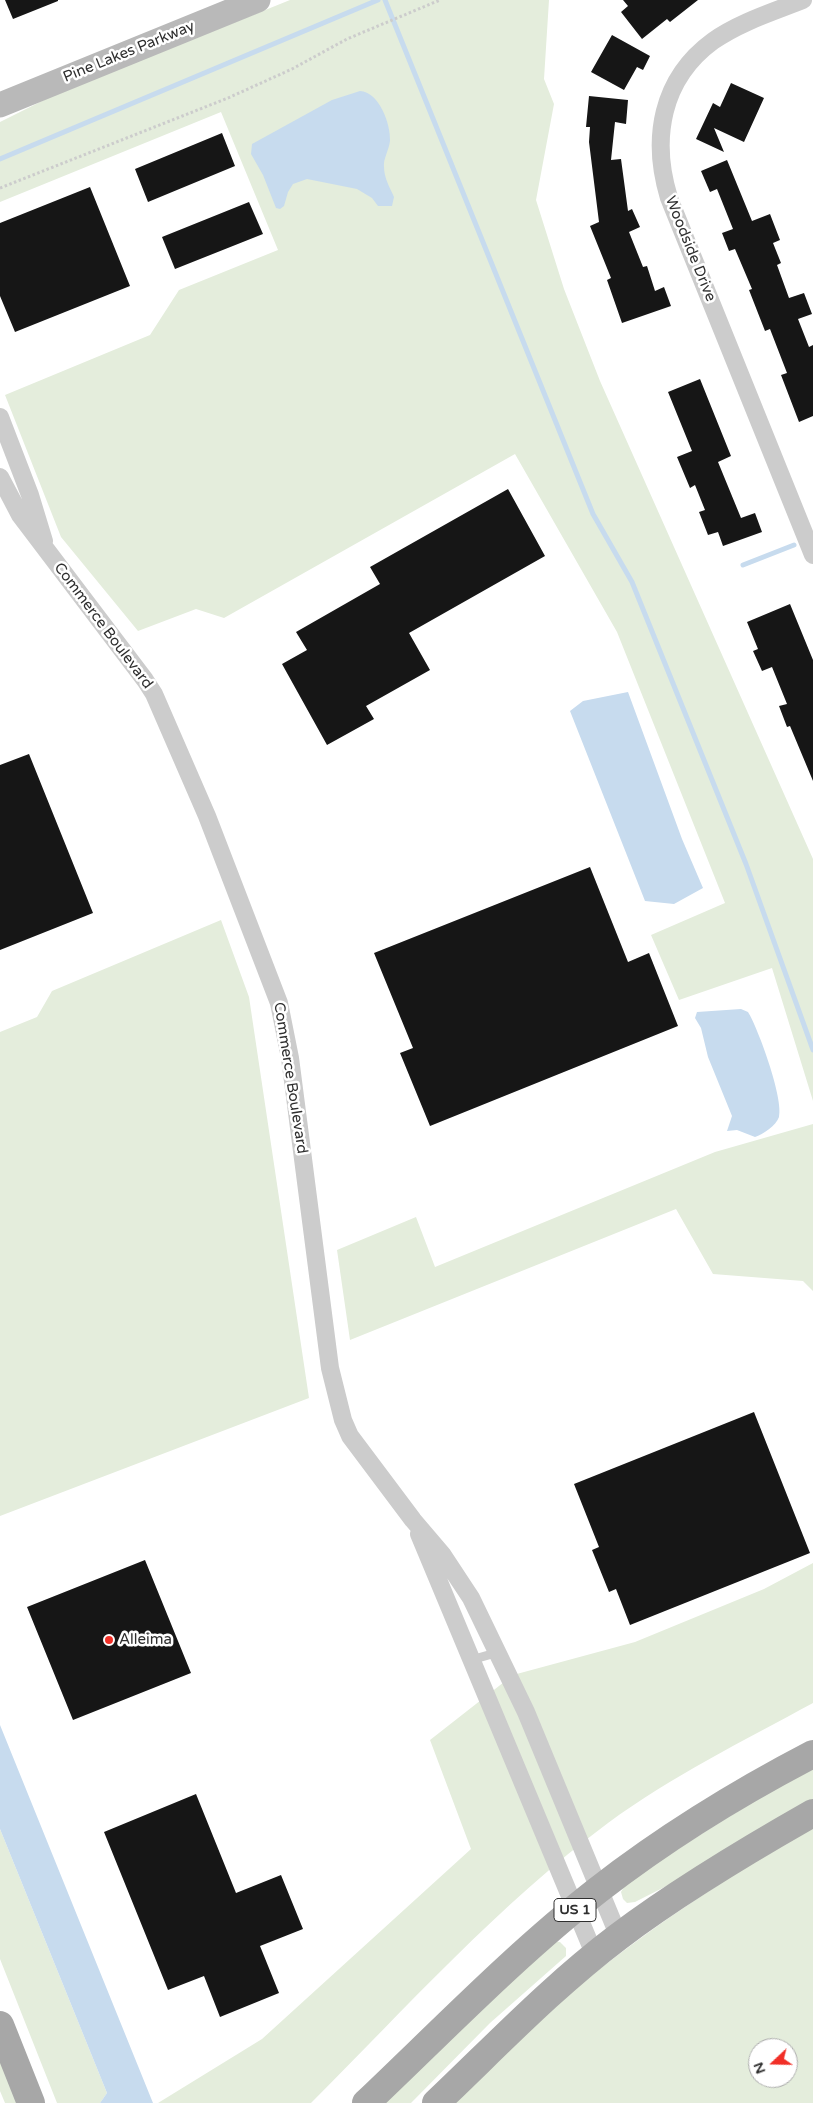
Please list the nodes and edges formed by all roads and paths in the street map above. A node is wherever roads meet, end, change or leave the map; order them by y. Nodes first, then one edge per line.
1 (258, 0) edge
2 (440, 0) edge
3 (803, 0) edge
4 (0, 105) edge
5 (0, 188) edge
6 (0, 417) edge
7 (0, 477) edge
8 (47, 551) junction
9 (813, 555) edge
10 (413, 1520) junction
11 (499, 1652) junction
12 (471, 1660) junction
13 (813, 1754) edge
14 (813, 1813) edge
15 (598, 1890) junction
16 (575, 1910) junction
17 (619, 1937) junction
18 (595, 1956) junction
19 (0, 2025) edge
20 (31, 2103) edge
21 (366, 2103) edge
22 (436, 2103) edge

1 - 4 street, Pine Lakes Parkway
2 - 5 path
3 - 9 street, Woodside Drive
6 - 8 street, Commerce Boulevard
7 - 8 street, Commerce Boulevard
8 - 10 street, Commerce Boulevard
10 - 11 street
10 - 12 street
11 - 12 lane
11 - 15 street
12 - 16 street
13 - 15 main road, US 1
14 - 17 main road
15 - 16 main road, US 1
15 - 17 street
16 - 18 street
16 - 21 main road, US 1
17 - 18 main road
18 - 22 main road
19 - 20 main road

